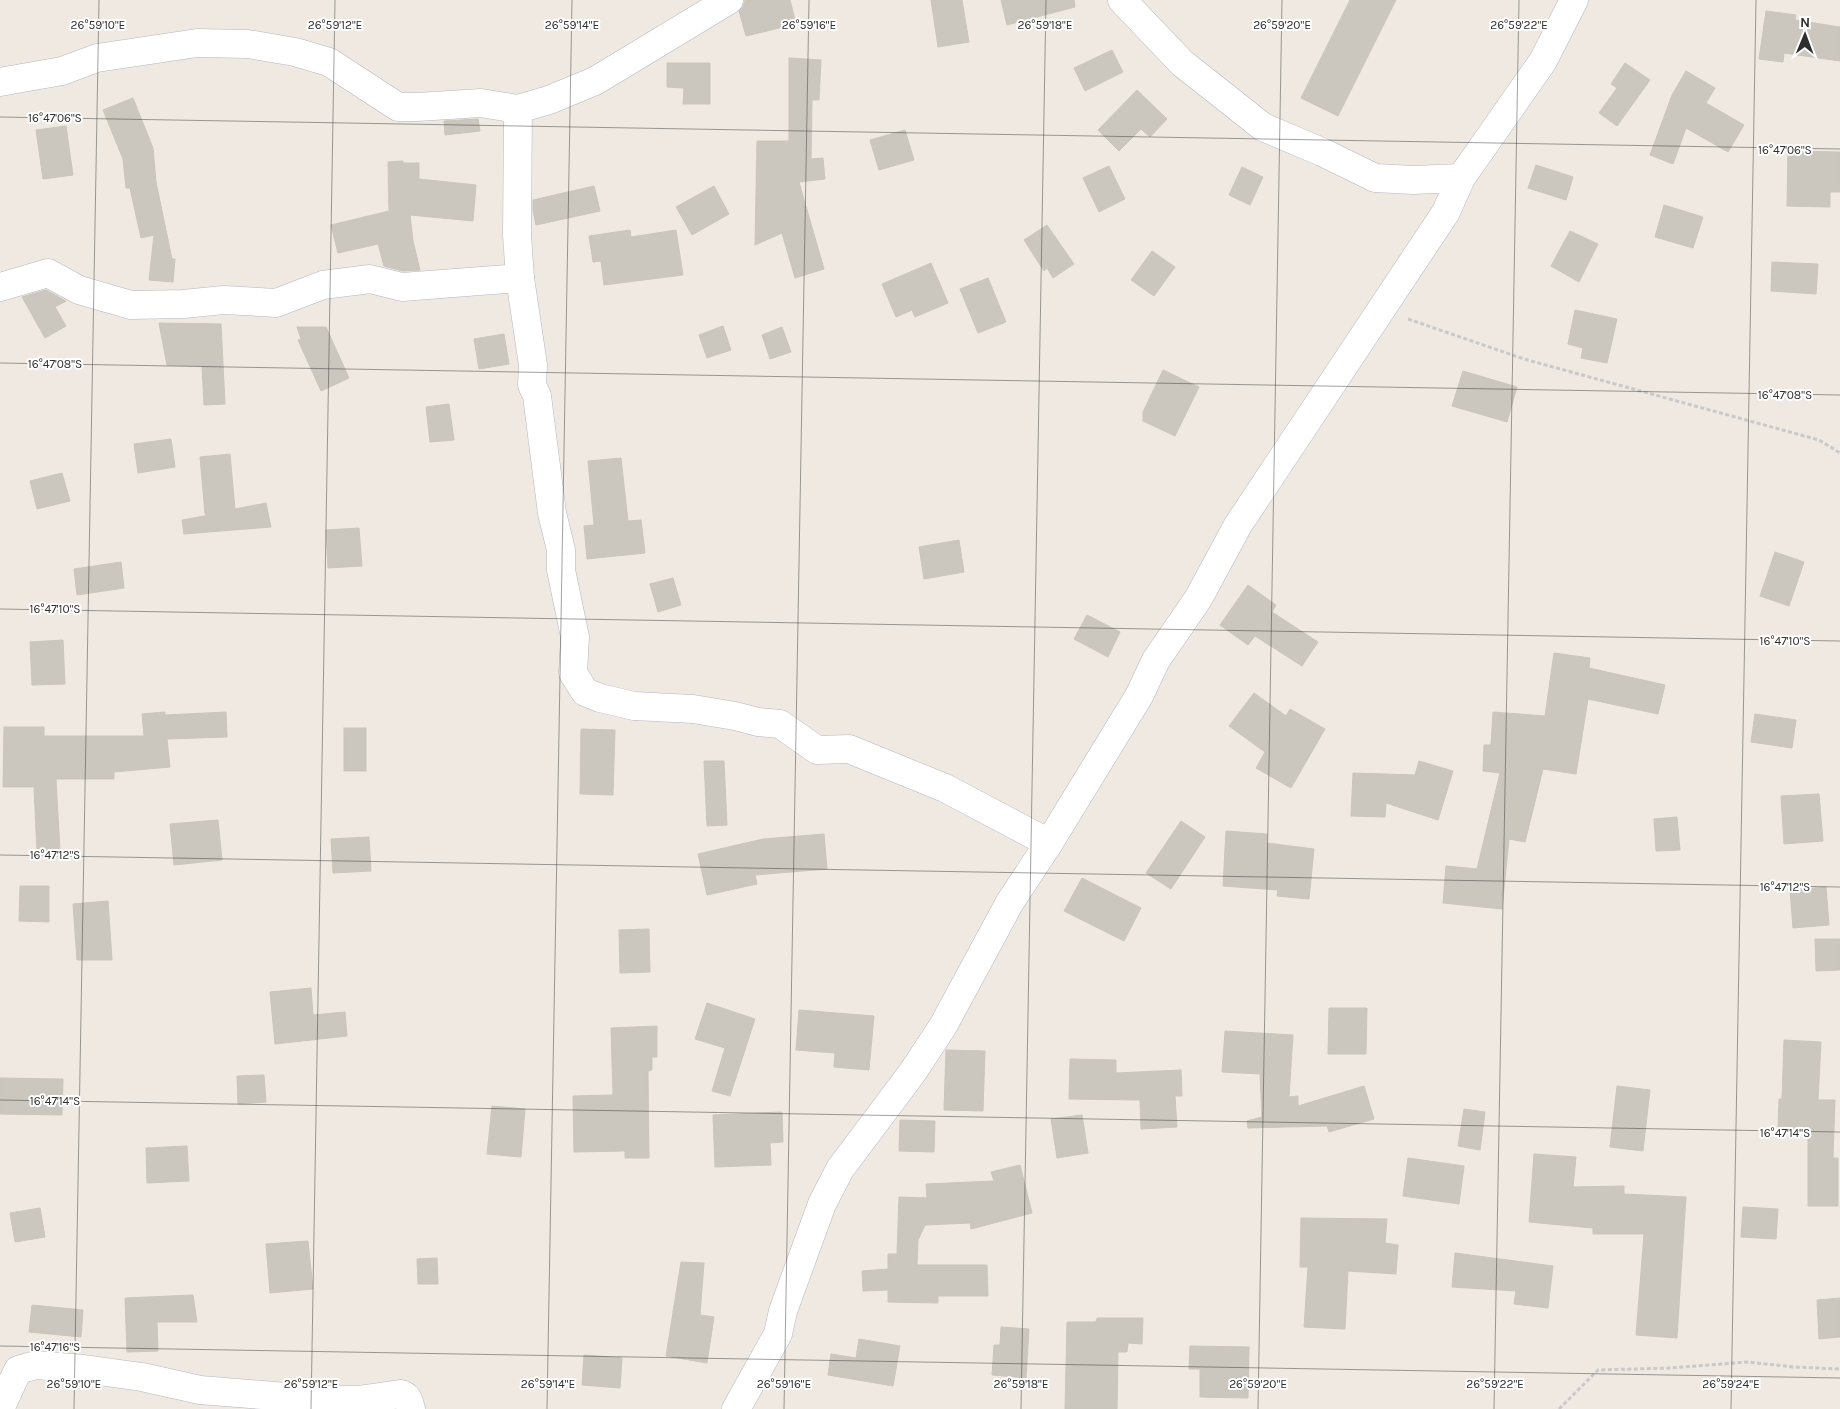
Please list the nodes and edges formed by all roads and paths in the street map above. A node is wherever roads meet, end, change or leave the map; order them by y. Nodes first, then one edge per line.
1 (729, 0) edge
2 (1122, 0) edge
3 (1574, 0) edge
4 (0, 82) edge
5 (518, 109) junction
6 (1461, 178) junction
7 (520, 278) junction
8 (0, 287) edge
9 (1382, 310) junction
10 (1840, 453) edge
11 (1049, 842) junction
12 (1840, 1369) edge
13 (0, 1409) edge
14 (411, 1409) edge
15 (736, 1409) edge
16 (1559, 1409) edge

1 - 5 street
2 - 6 street
3 - 6 street
4 - 5 street
5 - 7 street
6 - 9 street
7 - 8 street
7 - 11 street
9 - 10 path
9 - 11 street
11 - 15 street
12 - 16 path
13 - 14 street

